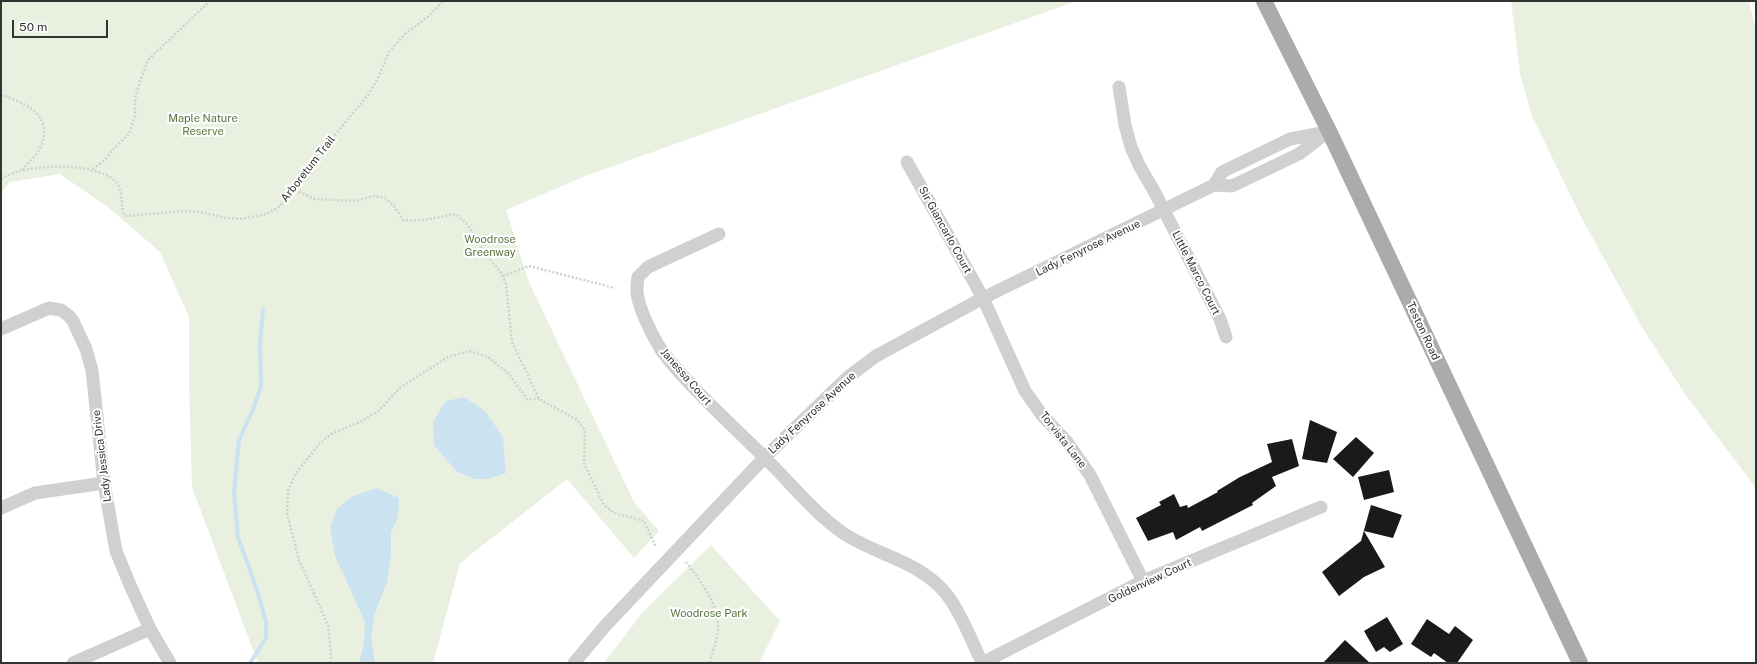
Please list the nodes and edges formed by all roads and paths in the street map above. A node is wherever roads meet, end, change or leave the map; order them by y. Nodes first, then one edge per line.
1 (210, 1) edge
2 (443, 1) edge
3 (1264, 1) edge
4 (1119, 87) dead end
5 (1, 95) edge
6 (1329, 131) junction
7 (907, 162) dead end
8 (92, 170) junction
9 (21, 171) junction
10 (1, 179) edge
11 (1214, 185) junction
12 (292, 188) junction
13 (1164, 210) junction
14 (719, 234) dead end
15 (503, 276) junction
16 (615, 288) dead end
17 (983, 298) junction
18 (1, 329) edge
19 (1226, 337) dead end
20 (539, 399) junction
21 (764, 457) junction
22 (104, 483) junction
23 (1321, 507) dead end
24 (1, 508) edge
25 (656, 547) dead end
26 (686, 562) dead end
27 (1143, 581) junction
28 (150, 629) junction
29 (73, 663) edge
30 (170, 663) edge
31 (330, 663) edge
32 (574, 663) edge
33 (710, 663) edge
34 (982, 663) edge
35 (1580, 663) edge

1 - 8 path
2 - 12 path, Arboretum Trail
3 - 6 main road, Teston Road
4 - 13 street, Little Marco Court
5 - 9 path
6 - 11 street, Lady Fenyrose Avenue
6 - 11 street, Lady Fenyrose Avenue
6 - 35 main road, Teston Road
7 - 17 street, Sir Giancarlo Court
8 - 9 path
8 - 12 path, Arboretum Trail
9 - 10 path
11 - 13 street, Lady Fenyrose Avenue
12 - 15 path
13 - 17 street, Lady Fenyrose Avenue
13 - 19 street, Little Marco Court
14 - 21 street, Janessa Court
15 - 16 path
15 - 20 path
17 - 21 street, Lady Fenyrose Avenue
17 - 27 street, Torvista Lane
18 - 22 street, Lady Jessica Drive
20 - 25 path
20 - 31 path
21 - 32 street, Lady Fenyrose Avenue
21 - 34 street, Janessa Court
22 - 24 street
22 - 28 street, Lady Jessica Drive
23 - 27 street, Goldenview Court
26 - 33 path
27 - 34 street, Goldenview Court
28 - 29 street
28 - 30 street, Lady Jessica Drive

